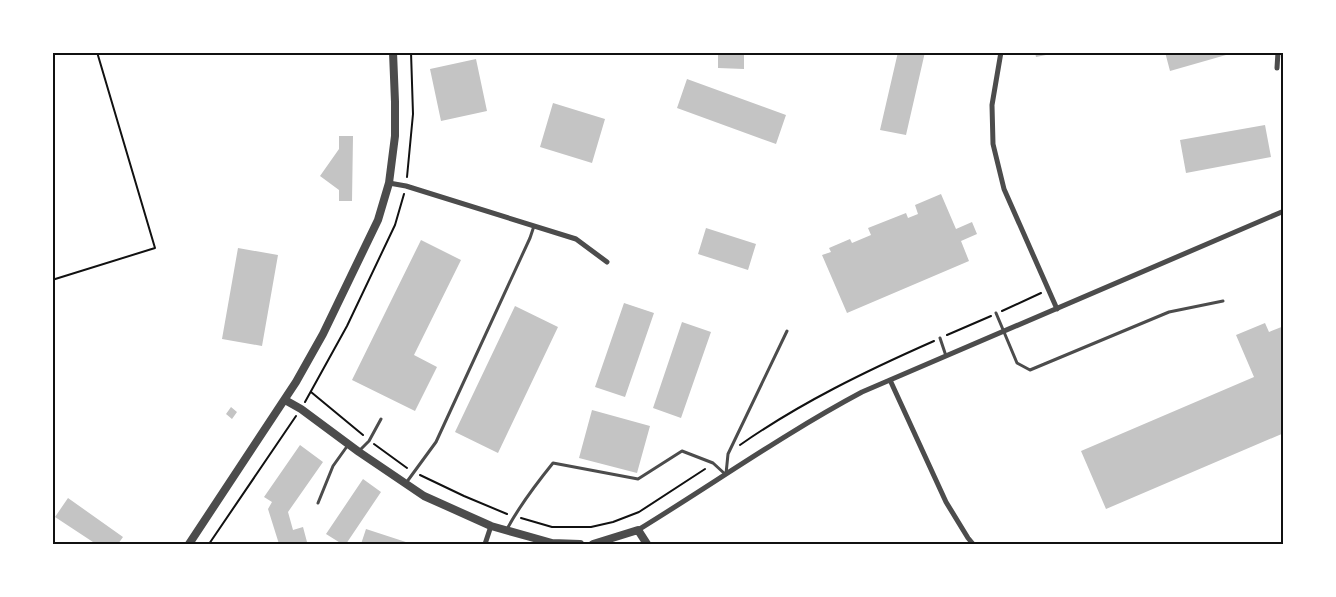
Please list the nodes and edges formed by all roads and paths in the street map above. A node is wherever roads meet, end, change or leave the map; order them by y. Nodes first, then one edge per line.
1 (97, 52) edge
2 (393, 52) edge
3 (1001, 52) edge
4 (1278, 52) edge
5 (1277, 68) dead end
6 (390, 183) junction
7 (1284, 211) edge
8 (534, 226) junction
9 (607, 262) dead end
10 (52, 280) edge
11 (1049, 290) junction
12 (1222, 301) dead end
13 (1057, 309) junction
14 (996, 314) junction
15 (787, 331) dead end
16 (1004, 331) junction
17 (940, 338) junction
18 (946, 356) junction
19 (890, 380) junction
20 (311, 392) dead end
21 (285, 400) junction
22 (381, 419) dead end
23 (369, 441) junction
24 (349, 444) junction
25 (359, 452) junction
26 (728, 454) junction
27 (713, 464) junction
28 (414, 472) junction
29 (726, 474) junction
30 (406, 484) junction
31 (318, 503) dead end
32 (514, 516) junction
33 (491, 526) junction
34 (506, 530) junction
35 (638, 530) junction
36 (189, 544) edge
37 (485, 544) edge
38 (580, 544) edge
39 (593, 544) edge
40 (647, 544) edge
41 (973, 544) edge

1 - 10 path
2 - 6 street
3 - 11 street
4 - 5 street
6 - 8 street
6 - 21 street
7 - 13 street
8 - 9 street
8 - 28 lane
11 - 13 street
11 - 14 path
12 - 16 lane
13 - 16 street
14 - 16 lane
14 - 17 path
15 - 26 lane
16 - 18 street
17 - 18 lane
17 - 26 path
18 - 19 street
19 - 29 street
19 - 41 street
20 - 23 path
21 - 24 street
21 - 36 street
22 - 23 lane
23 - 25 lane
23 - 28 path
24 - 25 street
24 - 31 lane
25 - 30 street
26 - 29 lane
27 - 29 lane
27 - 32 path
27 - 32 lane
28 - 30 lane
28 - 32 path
29 - 35 street
30 - 33 street
32 - 34 lane
33 - 34 street
33 - 37 street
34 - 38 street
35 - 39 street
35 - 40 street

